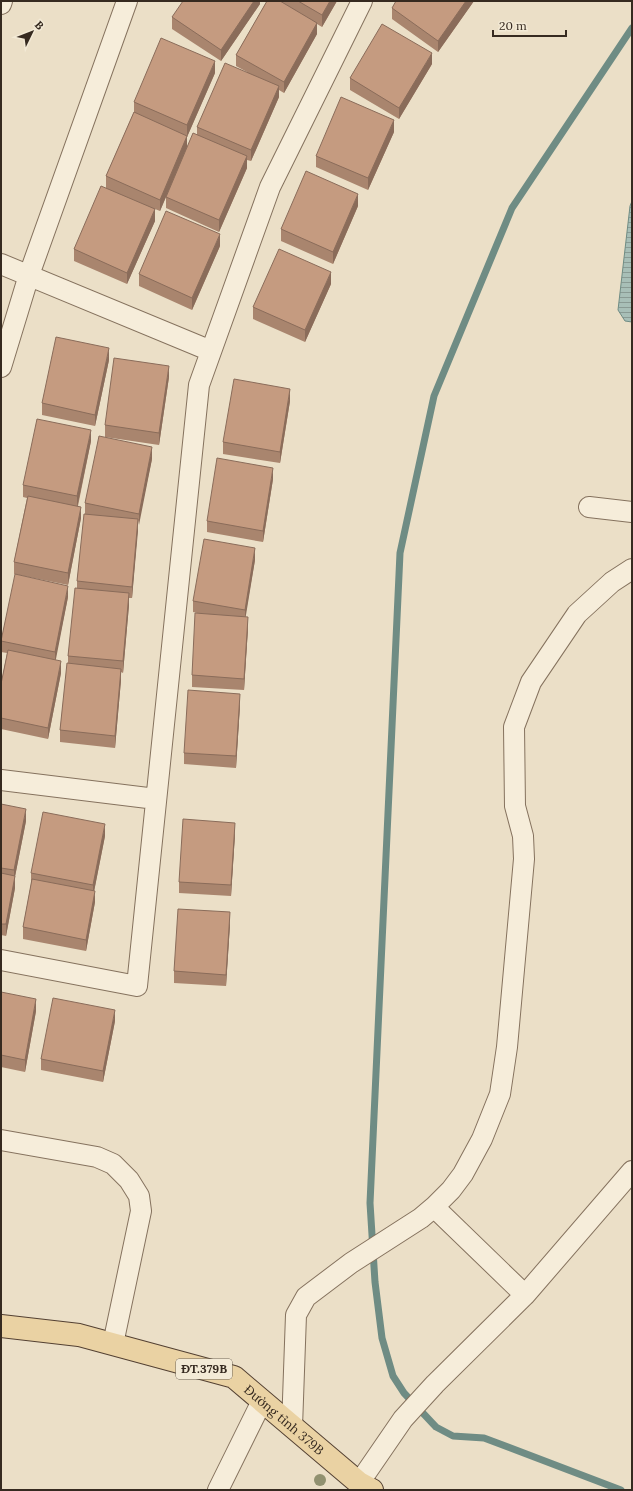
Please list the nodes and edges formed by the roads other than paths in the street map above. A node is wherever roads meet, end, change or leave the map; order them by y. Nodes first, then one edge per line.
1 (127, 1) edge
2 (362, 1) edge
3 (1, 264) edge
4 (29, 275) junction
5 (211, 351) junction
6 (1, 367) edge
7 (589, 508) dead end
8 (632, 512) edge
9 (632, 569) edge
10 (1, 780) edge
11 (156, 799) junction
12 (1, 960) edge
13 (1, 1140) edge
14 (632, 1171) edge
15 (428, 1212) junction
16 (525, 1295) junction
17 (1, 1326) edge
18 (113, 1344) junction
19 (262, 1401) junction
20 (292, 1427) junction
21 (365, 1486) edge
22 (218, 1490) edge

1 - 4 street
2 - 5 street
3 - 4 street
4 - 5 street
4 - 6 street
5 - 11 street
7 - 8 street
9 - 15 street
10 - 11 street
11 - 12 street
13 - 18 street
14 - 16 street
15 - 16 street
15 - 20 street
16 - 21 street
17 - 18 main road, Đường tỉnh 379B / ĐT.379B
18 - 19 main road, Đường tỉnh 379B / ĐT.379B
19 - 20 main road, Đường tỉnh 379B / ĐT.379B
19 - 22 street
20 - 21 main road, Đường tỉnh 379B / ĐT.379B

